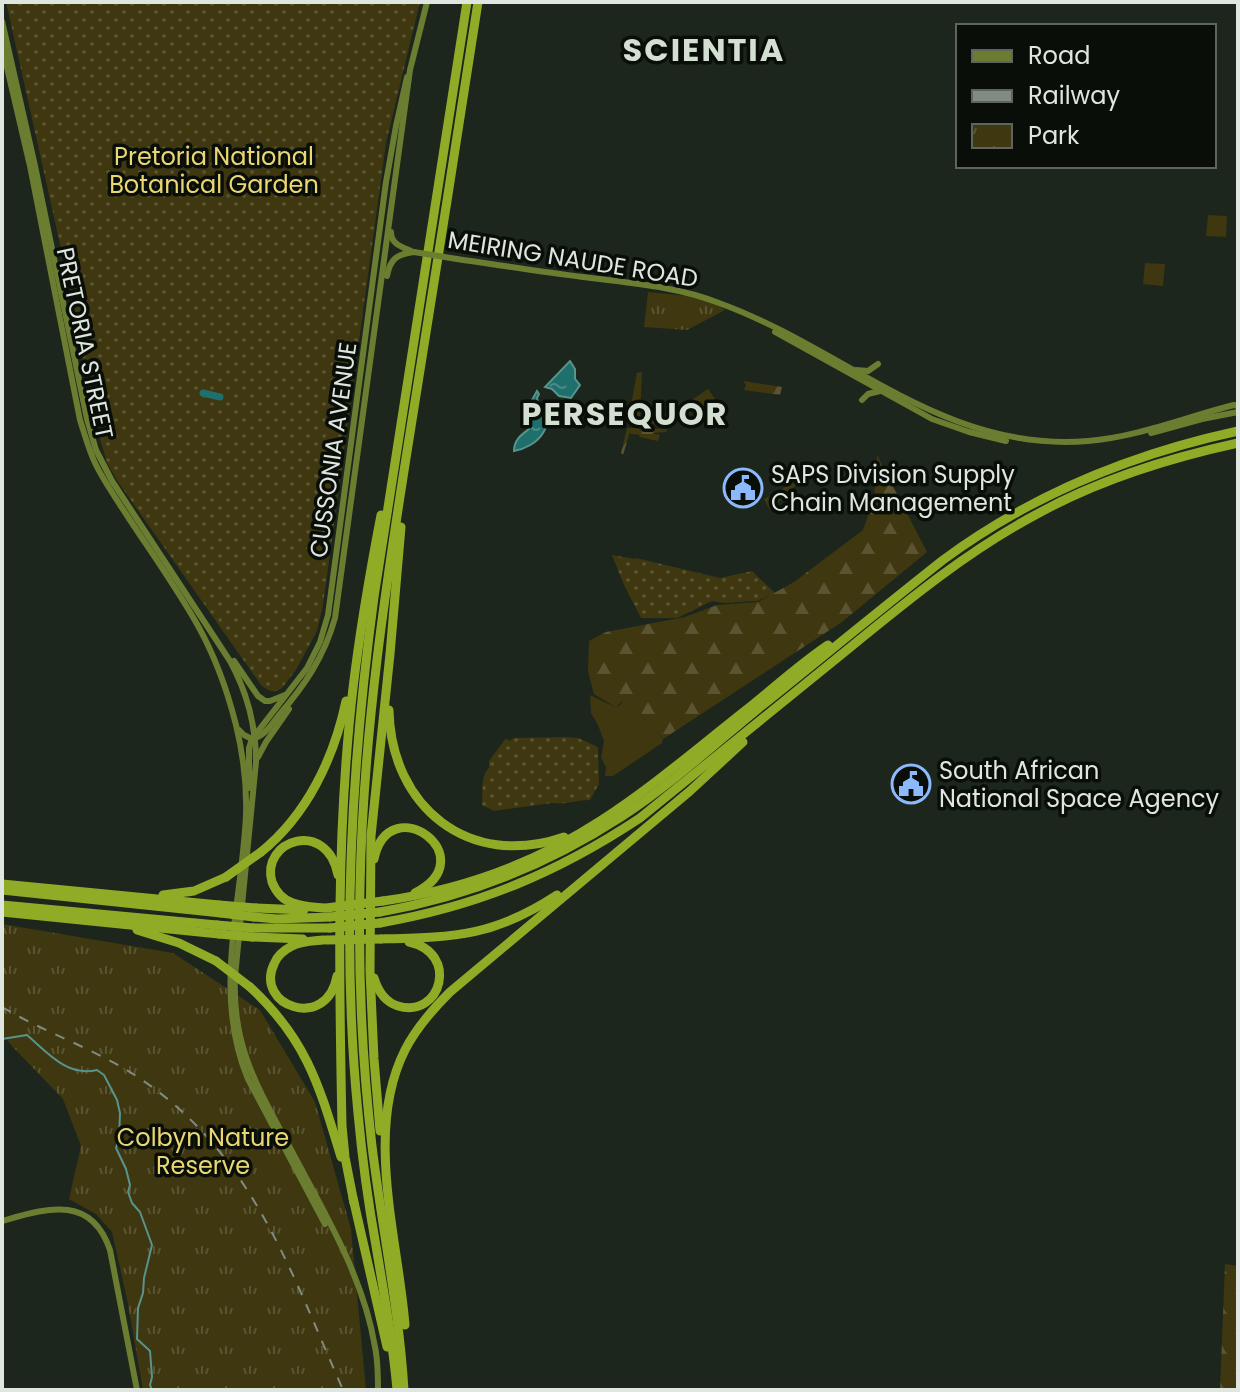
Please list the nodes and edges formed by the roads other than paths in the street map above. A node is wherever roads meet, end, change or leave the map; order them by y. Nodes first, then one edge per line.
1 (427, 2) edge
2 (467, 2) edge
3 (478, 2) edge
4 (2, 21) edge
5 (2, 46) edge
6 (410, 70) junction
7 (391, 216) junction
8 (432, 234) junction
9 (378, 245) junction
10 (387, 246) junction
11 (414, 252) junction
12 (379, 305) junction
13 (759, 321) junction
14 (878, 364) dead end
15 (853, 370) junction
16 (880, 391) junction
17 (862, 400) dead end
18 (415, 405) junction
19 (1237, 407) edge
20 (1238, 431) edge
21 (1238, 443) edge
22 (364, 610) junction
23 (215, 636) junction
24 (848, 636) junction
25 (850, 648) junction
26 (390, 654) junction
27 (292, 695) junction
28 (236, 727) junction
29 (254, 737) junction
30 (256, 762) junction
31 (613, 812) junction
32 (246, 814) junction
33 (621, 849) junction
34 (2, 884) edge
35 (2, 890) edge
36 (96, 892) junction
37 (384, 901) junction
38 (371, 904) junction
39 (2, 905) edge
40 (220, 909) junction
41 (340, 910) junction
42 (2, 912) edge
43 (328, 915) junction
44 (57, 917) junction
45 (380, 917) junction
46 (218, 929) junction
47 (252, 933) junction
48 (370, 935) junction
49 (382, 939) junction
50 (324, 940) junction
51 (340, 940) junction
52 (389, 1201) junction
53 (354, 1203) junction
54 (2, 1221) edge
55 (377, 1369) junction
56 (137, 1390) edge
57 (378, 1390) edge
58 (396, 1390) edge
59 (406, 1390) edge

1 - 6 main road, CUSSONIA AVENUE
2 - 8 highway
3 - 18 highway
4 - 23 main road, PRETORIA STREET
5 - 28 main road, PRETORIA STREET
6 - 7 main road, CUSSONIA AVENUE
6 - 9 main road, CUSSONIA AVENUE
7 - 10 main road, CUSSONIA AVENUE
7 - 11 main road
8 - 22 highway
8 - 58 highway
9 - 10 main road, MEIRING NAUDE ROAD
9 - 27 main road, CUSSONIA AVENUE
10 - 11 main road, MEIRING NAUDE ROAD
10 - 12 main road, CUSSONIA AVENUE
11 - 12 main road
11 - 13 main road, MEIRING NAUDE ROAD, bridge
12 - 27 main road, CUSSONIA AVENUE
13 - 15 main road, MEIRING NAUDE ROAD
13 - 16 main road, MEIRING NAUDE ROAD
14 - 15 main road
15 - 19 main road, MEIRING NAUDE ROAD
16 - 17 main road
16 - 19 main road, MEIRING NAUDE ROAD
18 - 26 highway
18 - 59 highway
20 - 24 highway
21 - 25 highway
22 - 36 highway, bridge
22 - 41 highway
23 - 27 main road
23 - 29 main road, PRETORIA STREET
24 - 31 highway
24 - 45 highway
25 - 33 highway
25 - 45 highway
26 - 31 highway
26 - 38 highway
27 - 29 main road, CUSSONIA AVENUE
27 - 30 main road
28 - 29 main road
28 - 32 main road, PRETORIA STREET
29 - 30 main road
29 - 32 main road
30 - 55 main road
31 - 37 highway
32 - 55 main road
33 - 49 highway
33 - 52 highway
34 - 36 highway
35 - 40 highway
36 - 40 highway
37 - 38 highway
37 - 43 highway, bridge
38 - 48 highway
39 - 46 highway
40 - 43 highway, bridge
41 - 43 highway
41 - 51 highway
42 - 44 highway
43 - 45 highway, bridge
43 - 47 highway
44 - 46 highway
44 - 53 highway, bridge
46 - 47 highway, bridge
47 - 50 highway
48 - 49 highway
48 - 52 highway
49 - 50 highway, bridge
50 - 51 highway
51 - 53 highway
52 - 59 highway
53 - 58 highway
54 - 56 main road
55 - 57 main road

